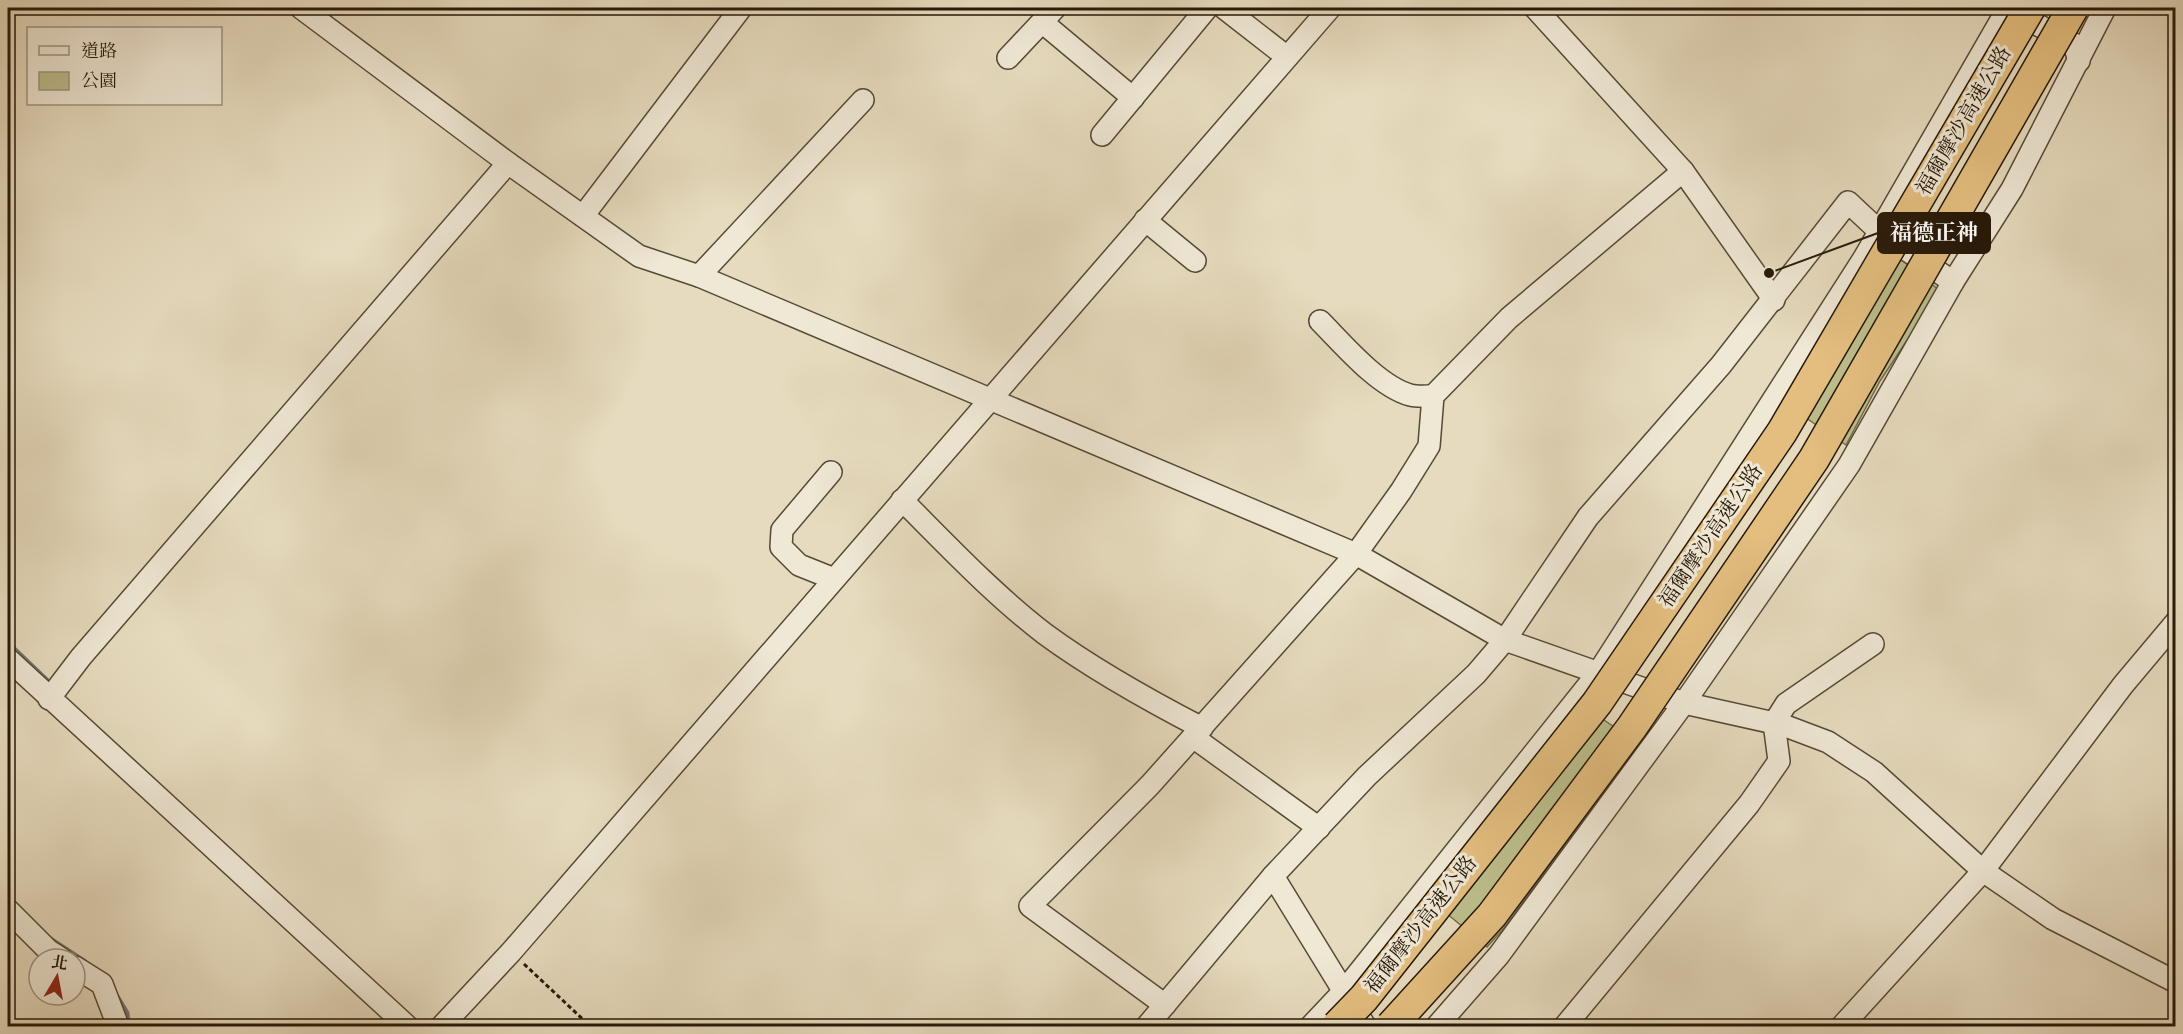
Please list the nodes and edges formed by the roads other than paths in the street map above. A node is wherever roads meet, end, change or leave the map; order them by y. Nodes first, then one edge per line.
1 (301, 8) edge
2 (741, 8) edge
3 (1207, 8) edge
4 (1224, 8) edge
5 (1330, 8) edge
6 (1535, 8) edge
7 (2073, 8) edge
8 (2105, 8) edge
9 (2018, 10) edge
10 (1048, 15) edge
11 (2095, 29) junction
12 (1287, 57) junction
13 (1008, 58) dead end
14 (2079, 61) junction
15 (1133, 98) junction
16 (863, 100) dead end
17 (1102, 135) dead end
18 (508, 163) junction
19 (1683, 171) junction
20 (583, 216) junction
21 (1145, 220) junction
22 (1879, 231) junction
23 (1195, 261) dead end
24 (699, 276) junction
25 (1953, 282) junction
26 (1774, 300) junction
27 (1320, 321) dead end
28 (1433, 396) junction
29 (990, 398) junction
30 (831, 472) dead end
31 (902, 500) junction
32 (1356, 554) junction
33 (834, 579) junction
34 (2175, 622) edge
35 (1505, 640) junction
36 (1873, 644) dead end
37 (8, 659) edge
38 (1598, 673) junction
39 (54, 692) junction
40 (1684, 703) junction
41 (1774, 723) junction
42 (1197, 733) junction
43 (1319, 828) junction
44 (1983, 871) junction
45 (1273, 876) junction
46 (8, 910) edge
47 (45, 947) edge
48 (87, 975) edge
49 (2175, 982) edge
50 (1344, 991) junction
51 (1165, 1005) junction
52 (118, 1026) edge
53 (407, 1026) edge
54 (442, 1026) edge
55 (1147, 1026) edge
56 (1311, 1026) edge
57 (1337, 1026) edge
58 (1365, 1026) edge
59 (1391, 1026) edge
60 (1437, 1026) edge
61 (1565, 1026) edge
62 (1842, 1026) edge

1 - 18 street
2 - 20 street
3 - 15 street
4 - 12 street
5 - 12 street
6 - 19 street
7 - 59 highway, 福爾摩沙高速公路, bridge
8 - 11 street
9 - 11 street
9 - 14 street
9 - 22 street
9 - 57 highway, 福爾摩沙高速公路, bridge
10 - 13 street
10 - 15 street
11 - 14 street
12 - 21 street
14 - 25 street
15 - 17 street
16 - 24 street
18 - 20 street
18 - 39 street
19 - 26 street
19 - 28 street
20 - 24 street
21 - 23 street
21 - 29 street
22 - 25 street
22 - 26 street
22 - 38 street
24 - 29 street
25 - 40 street
26 - 35 street
27 - 28 street
28 - 32 street
29 - 31 street
29 - 32 street
30 - 33 street
31 - 33 street
31 - 42 street
32 - 35 street
32 - 42 street
33 - 54 street
34 - 44 street
35 - 38 street
35 - 43 street
36 - 41 street
37 - 39 street
38 - 40 street
38 - 50 street
39 - 53 street
40 - 41 street
40 - 60 street
41 - 44 street
41 - 61 street
42 - 43 street
42 - 51 street
43 - 45 street
44 - 49 street
44 - 62 street
45 - 50 street
45 - 51 street
46 - 47 street
48 - 52 street
50 - 56 street
50 - 58 street
51 - 55 street

